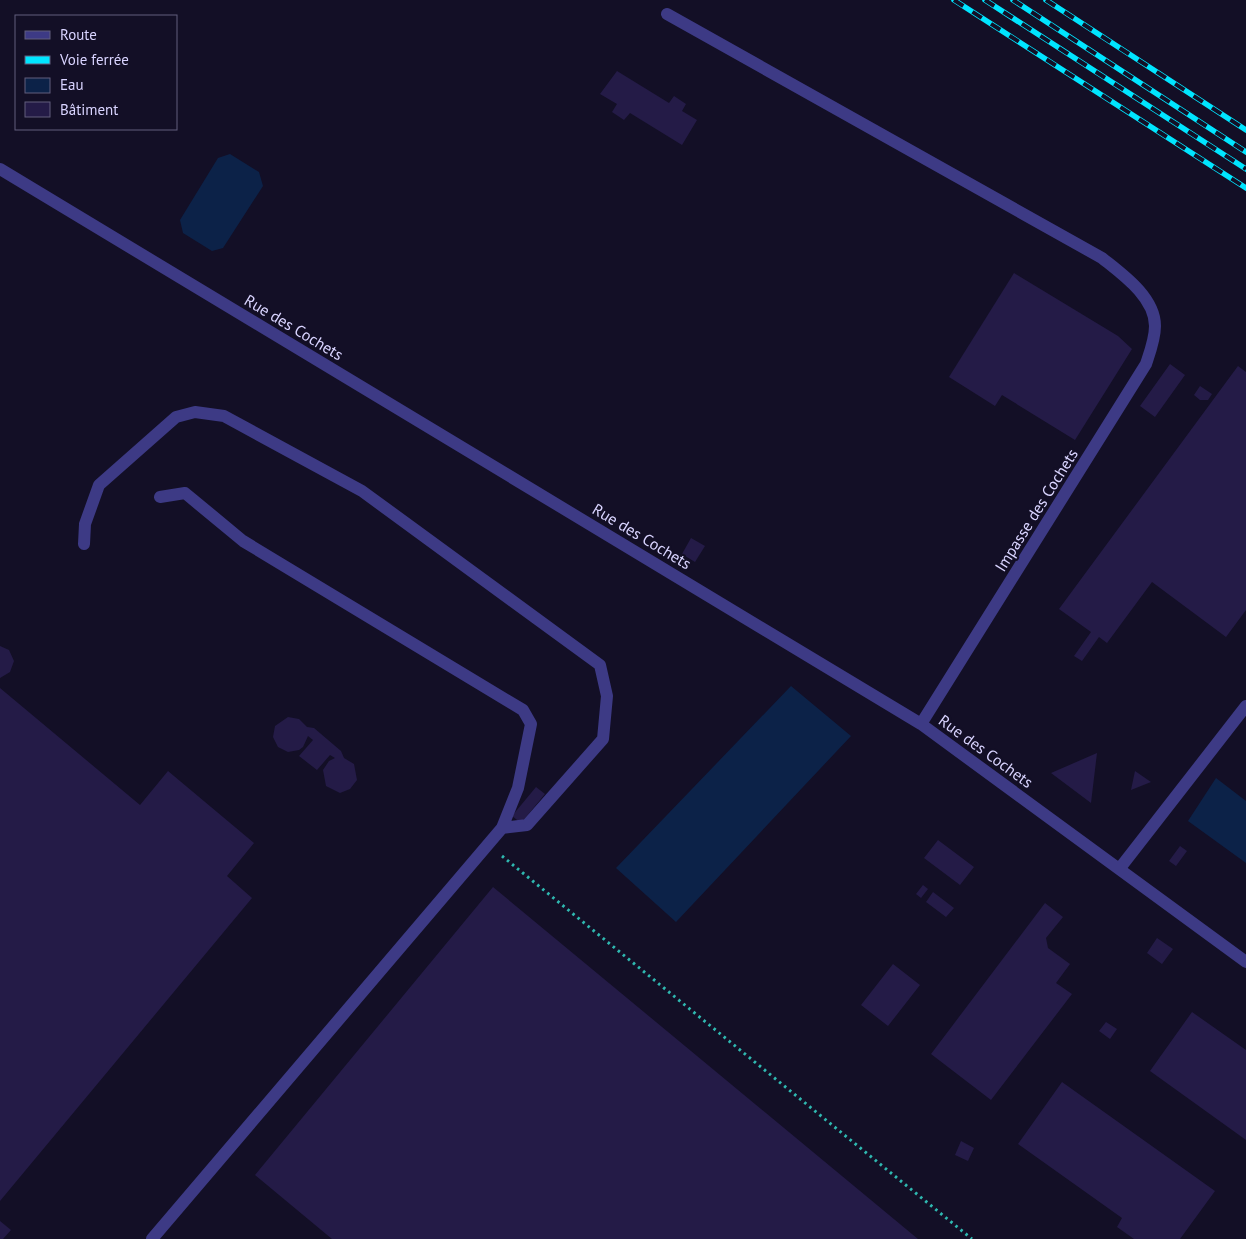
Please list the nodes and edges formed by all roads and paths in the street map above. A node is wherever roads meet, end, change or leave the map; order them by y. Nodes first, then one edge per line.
1 (668, 14) dead end
2 (0, 170) edge
3 (160, 496) dead end
4 (84, 544) dead end
5 (1246, 706) edge
6 (921, 724) junction
7 (502, 828) junction
8 (488, 844) junction
9 (1120, 868) junction
10 (1246, 962) edge
11 (152, 1239) edge
12 (972, 1239) edge

1 - 6 street, Impasse des Cochets
2 - 6 street, Rue des Cochets
3 - 7 street
4 - 7 street
5 - 9 street
6 - 9 street, Rue des Cochets
7 - 8 street
8 - 11 street
8 - 12 path
9 - 10 street, Rue des Cochets

